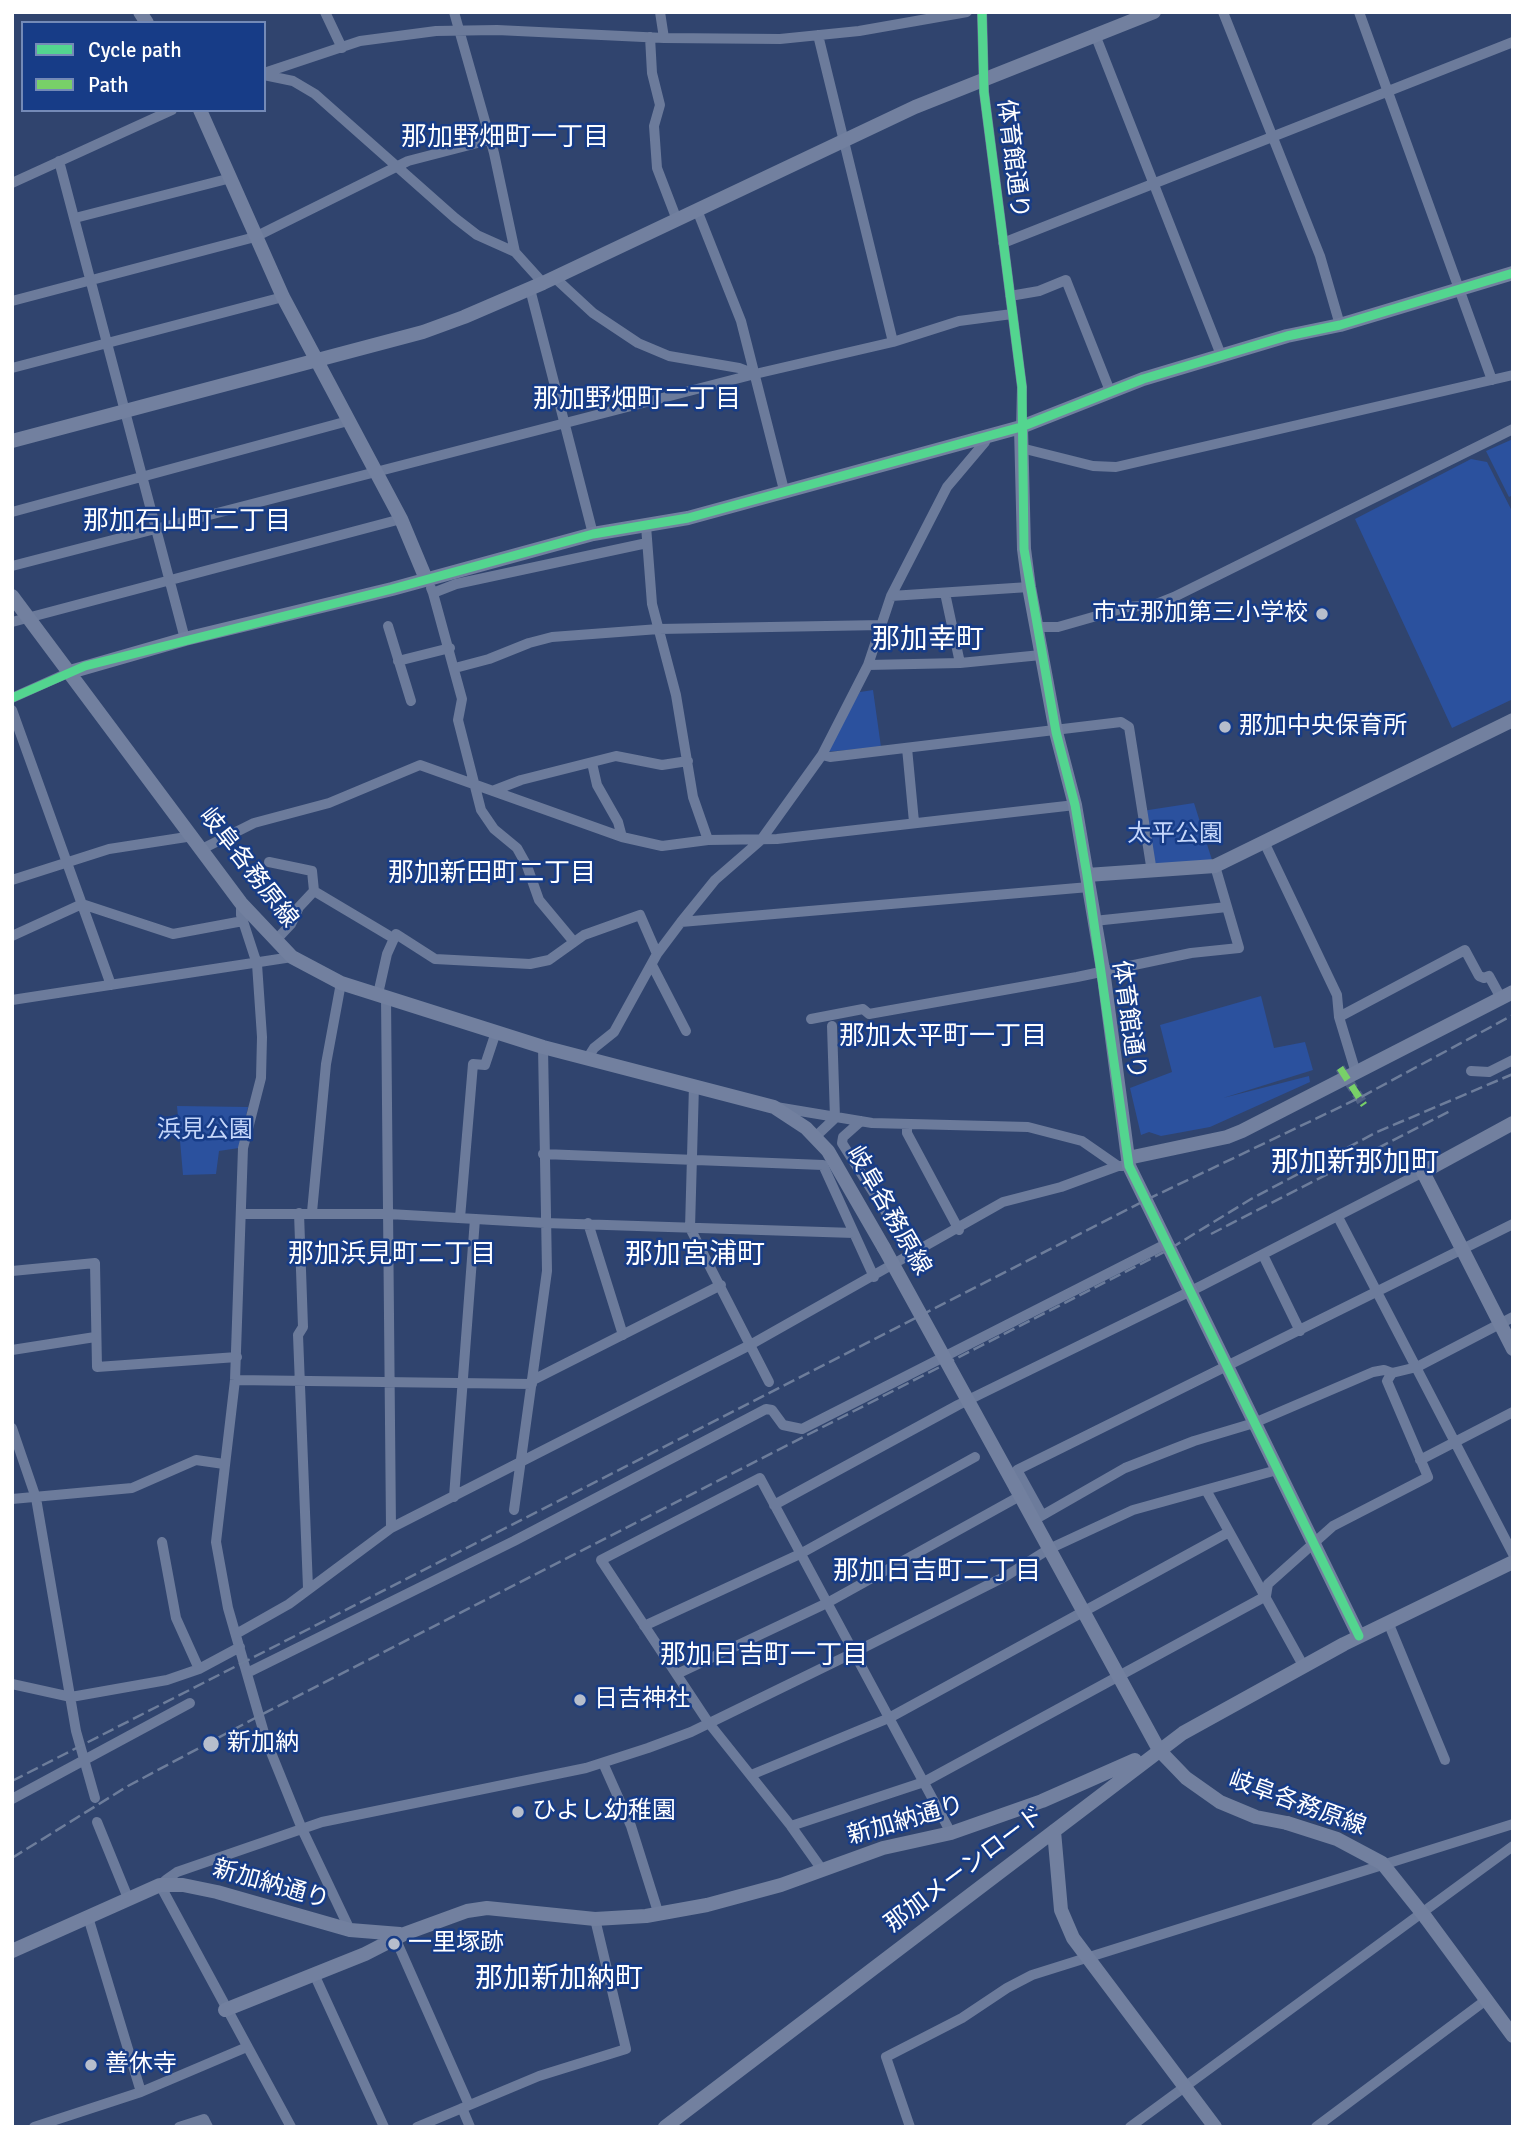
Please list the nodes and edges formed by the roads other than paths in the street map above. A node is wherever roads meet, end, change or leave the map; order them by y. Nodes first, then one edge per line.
1 (325, 12) edge
2 (454, 12) edge
3 (660, 12) edge
4 (967, 12) edge
5 (982, 12) edge
6 (1154, 12) edge
7 (1223, 12) edge
8 (1359, 12) edge
9 (461, 31) junction
10 (818, 35) junction
11 (650, 37) junction
12 (1096, 37) junction
13 (664, 38) junction
14 (1513, 42) edge
15 (342, 48) junction
16 (266, 73) edge
17 (266, 74) edge
18 (984, 80) junction
19 (1388, 93) junction
20 (168, 112) edge
21 (201, 112) edge
22 (1273, 138) junction
23 (489, 139) junction
24 (845, 140) junction
25 (59, 161) junction
26 (396, 167) junction
27 (231, 178) junction
28 (12, 183) edge
29 (1154, 186) junction
30 (697, 210) junction
31 (75, 218) junction
32 (677, 220) junction
33 (255, 237) junction
34 (1003, 243) junction
35 (515, 252) junction
36 (1513, 273) edge
37 (91, 280) junction
38 (542, 283) junction
39 (1458, 288) junction
40 (1010, 296) junction
41 (283, 298) junction
42 (12, 301) edge
43 (1012, 314) junction
44 (1340, 325) junction
45 (893, 342) junction
46 (107, 343) junction
47 (1221, 355) junction
48 (316, 361) junction
49 (12, 368) edge
50 (755, 374) junction
51 (1513, 375) edge
52 (1492, 380) junction
53 (1110, 391) junction
54 (125, 412) junction
55 (348, 421) junction
56 (566, 423) junction
57 (1021, 427) junction
58 (1513, 429) edge
59 (985, 436) junction
60 (12, 441) edge
61 (1021, 447) junction
62 (375, 471) junction
63 (143, 476) junction
64 (784, 490) junction
65 (12, 512) edge
66 (401, 519) junction
67 (646, 526) junction
68 (157, 529) junction
69 (593, 534) junction
70 (647, 543) junction
71 (12, 566) edge
72 (426, 579) junction
73 (170, 581) junction
74 (1029, 587) junction
75 (433, 593) junction
76 (945, 593) junction
77 (12, 596) edge
78 (891, 596) junction
79 (29, 618) junction
80 (12, 622) edge
81 (882, 625) junction
82 (388, 626) dead end
83 (1037, 627) junction
84 (659, 629) junction
85 (185, 639) junction
86 (450, 648) junction
87 (1041, 655) junction
88 (398, 661) junction
89 (960, 663) junction
90 (868, 665) junction
91 (454, 668) junction
92 (71, 672) junction
93 (12, 698) edge
94 (411, 701) dead end
95 (12, 710) edge
96 (1513, 720) edge
97 (1056, 732) junction
98 (908, 748) junction
99 (822, 755) junction
100 (688, 761) junction
101 (592, 764) junction
102 (472, 783) junction
103 (495, 790) junction
104 (1075, 805) junction
105 (914, 822) junction
106 (193, 836) junction
107 (622, 837) junction
108 (708, 840) junction
109 (761, 840) junction
110 (1265, 844) junction
111 (202, 849) junction
112 (68, 861) junction
113 (269, 862) dead end
114 (1215, 866) junction
115 (1152, 872) junction
116 (12, 880) edge
117 (1088, 881) junction
118 (314, 891) junction
119 (241, 903) junction
120 (82, 904) junction
121 (1227, 907) junction
122 (243, 920) junction
123 (1094, 921) junction
124 (681, 922) junction
125 (12, 936) edge
126 (393, 938) junction
127 (275, 942) junction
128 (574, 943) junction
129 (292, 957) junction
130 (654, 959) junction
131 (257, 964) junction
132 (1103, 970) junction
133 (341, 983) junction
134 (111, 985) junction
135 (1507, 995) edge
136 (382, 996) junction
137 (12, 1000) edge
138 (1339, 1017) junction
139 (811, 1019) dead end
140 (832, 1026) dead end
141 (686, 1031) dead end
142 (496, 1032) junction
143 (543, 1047) junction
144 (587, 1059) junction
145 (1513, 1060) edge
146 (1471, 1071) dead end
147 (1356, 1073) junction
148 (694, 1085) junction
149 (774, 1107) junction
150 (835, 1118) junction
151 (861, 1121) junction
152 (907, 1124) junction
153 (1511, 1129) edge
154 (815, 1137) junction
155 (543, 1154) junction
156 (691, 1160) junction
157 (1125, 1163) junction
158 (1423, 1172) junction
159 (312, 1212) junction
160 (299, 1213) junction
161 (241, 1214) junction
162 (389, 1214) junction
163 (1338, 1217) junction
164 (460, 1218) junction
165 (475, 1219) junction
166 (545, 1223) junction
167 (588, 1223) junction
168 (1513, 1224) edge
169 (690, 1228) junction
170 (959, 1230) junction
171 (854, 1233) junction
172 (1166, 1244) junction
173 (1462, 1249) junction
174 (913, 1255) junction
175 (1263, 1255) junction
176 (12, 1272) edge
177 (874, 1277) junction
178 (721, 1285) junction
179 (1377, 1291) junction
180 (1188, 1292) junction
181 (1506, 1320) edge
182 (1300, 1331) junction
183 (623, 1335) junction
184 (95, 1336) junction
185 (750, 1345) junction
186 (1513, 1349) edge
187 (12, 1350) edge
188 (237, 1357) junction
189 (1416, 1367) junction
190 (1227, 1368) junction
191 (1392, 1373) junction
192 (235, 1380) junction
193 (300, 1381) junction
194 (388, 1381) junction
195 (462, 1382) junction
196 (532, 1382) junction
197 (769, 1382) dead end
198 (1513, 1412) edge
199 (1254, 1423) junction
200 (12, 1428) edge
201 (1455, 1442) junction
202 (975, 1457) dead end
203 (1420, 1460) junction
204 (520, 1463) junction
205 (223, 1464) junction
206 (1277, 1470) junction
207 (1206, 1490) junction
208 (1018, 1492) junction
209 (454, 1497) junction
210 (36, 1498) junction
211 (12, 1499) edge
212 (774, 1505) junction
213 (514, 1510) dead end
214 (1038, 1518) junction
215 (391, 1528) junction
216 (1230, 1532) junction
217 (162, 1542) dead end
218 (1314, 1544) junction
219 (1049, 1549) junction
220 (800, 1554) junction
221 (1513, 1555) edge
222 (1513, 1562) edge
223 (308, 1588) junction
224 (1265, 1596) junction
225 (827, 1603) junction
226 (1083, 1610) junction
227 (1388, 1622) junction
228 (644, 1626) junction
229 (236, 1634) junction
230 (1359, 1636) junction
231 (240, 1647) junction
232 (853, 1653) junction
233 (1304, 1667) junction
234 (199, 1669) junction
235 (247, 1673) junction
236 (677, 1674) junction
237 (1119, 1674) junction
238 (12, 1684) edge
239 (71, 1698) junction
240 (190, 1703) dead end
241 (889, 1718) junction
242 (708, 1722) junction
243 (1159, 1750) junction
244 (1445, 1760) dead end
245 (85, 1761) junction
246 (603, 1763) junction
247 (751, 1775) junction
248 (924, 1782) junction
249 (95, 1798) dead end
250 (12, 1799) edge
251 (97, 1822) dead end
252 (1513, 1824) edge
253 (791, 1826) junction
254 (302, 1829) junction
255 (1054, 1831) junction
256 (951, 1833) junction
257 (1513, 1846) edge
258 (823, 1871) junction
259 (160, 1885) junction
260 (128, 1898) junction
261 (659, 1914) junction
262 (88, 1917) junction
263 (595, 1919) junction
264 (350, 1930) junction
265 (400, 1937) junction
266 (12, 1951) edge
267 (1087, 1959) junction
268 (314, 1974) junction
269 (1486, 2000) junction
270 (225, 2010) junction
271 (1512, 2033) edge
272 (247, 2047) junction
273 (1185, 2087) junction
274 (141, 2092) junction
275 (466, 2106) junction
276 (72, 2114) junction
277 (34, 2127) edge
278 (77, 2127) edge
279 (179, 2127) edge
280 (208, 2127) edge
281 (291, 2127) edge
282 (384, 2127) edge
283 (417, 2127) edge
284 (470, 2127) edge
285 (665, 2127) edge
286 (910, 2127) edge
287 (1130, 2127) edge
288 (1214, 2127) edge
289 (1316, 2127) edge

1 - 15 street
2 - 9 street
3 - 13 street
4 - 10 street
5 - 18 street, 体育館通り
6 - 12 street
7 - 22 street
8 - 19 street
9 - 11 street
9 - 15 street
9 - 23 street
10 - 13 street
10 - 24 street
11 - 13 street
11 - 32 street
12 - 18 street
12 - 29 street
14 - 19 street
15 - 16 street
17 - 26 street
18 - 24 street
18 - 34 street, 体育館通り
19 - 22 street
19 - 39 street
20 - 25 street
21 - 27 street
22 - 29 street
22 - 44 street
23 - 26 street
23 - 35 street
24 - 30 street
24 - 45 street
25 - 28 street
25 - 31 street
26 - 33 street
26 - 35 street
27 - 31 street
27 - 33 street
29 - 34 street
29 - 47 street
30 - 32 street
30 - 50 street
31 - 37 street
32 - 38 street
33 - 37 street
33 - 41 street
34 - 40 street, 体育館通り
35 - 38 street
36 - 39 street
37 - 42 street
37 - 46 street
38 - 48 street
38 - 50 street
38 - 56 street
39 - 44 street
39 - 52 street
40 - 43 street, 体育館通り
40 - 53 street
41 - 46 street
41 - 48 street
43 - 45 street
43 - 57 street
44 - 47 street
45 - 50 street
46 - 49 street
46 - 54 street
47 - 53 street
48 - 54 street
48 - 55 street
50 - 56 street
50 - 64 street
51 - 52 street
52 - 61 street
53 - 57 street
54 - 60 street
54 - 63 street
55 - 62 street
55 - 63 street
56 - 62 street
56 - 69 street
57 - 59 street
57 - 61 street
58 - 83 street
59 - 64 street
59 - 78 street
61 - 74 street
62 - 66 street
62 - 68 street
63 - 65 street
63 - 68 street
64 - 67 street
66 - 72 street
66 - 73 street
67 - 69 street
67 - 70 street
68 - 71 street
68 - 73 street
69 - 72 street
70 - 75 street
70 - 84 street
72 - 75 street
72 - 85 street
73 - 79 street
73 - 85 street
74 - 76 street
74 - 83 street
75 - 86 street
76 - 78 street
76 - 89 street
77 - 79 street, 岐阜各務原線
78 - 81 street
79 - 80 street
79 - 92 street, 岐阜各務原線
81 - 84 street
81 - 90 street
82 - 88 street
83 - 87 street
84 - 91 street
84 - 100 street
85 - 92 street
86 - 88 street
86 - 91 street
87 - 89 street
87 - 97 street
88 - 94 street
89 - 90 street
90 - 99 street
91 - 102 street
92 - 93 street
92 - 106 street, 岐阜各務原線
95 - 112 street
96 - 110 street
97 - 98 street
97 - 104 street
97 - 115 street
98 - 99 street
98 - 105 street
99 - 109 street
100 - 101 street
100 - 108 street
101 - 103 street
101 - 107 street
102 - 103 street
102 - 111 street
102 - 128 street
103 - 107 street
104 - 105 street
104 - 117 street, 体育館通り
105 - 109 street
106 - 111 street, 岐阜各務原線
106 - 112 street
107 - 108 street
108 - 109 street
109 - 124 street
110 - 114 street
110 - 138 street
111 - 119 street, 岐阜各務原線
112 - 116 street
112 - 120 street
113 - 118 street
114 - 115 street
114 - 121 street
115 - 117 street
117 - 123 street, 体育館通り
117 - 124 street
118 - 126 street
118 - 127 street
119 - 122 street
119 - 127 street, 岐阜各務原線
120 - 122 street
120 - 125 street
120 - 134 street
121 - 123 street
121 - 132 street
122 - 131 street
123 - 132 street, 体育館通り
124 - 130 street
126 - 128 street
126 - 136 street
127 - 129 street, 岐阜各務原線
128 - 130 street
129 - 131 street
129 - 133 street, 岐阜各務原線
130 - 141 street
130 - 144 street
131 - 134 street
131 - 161 street
132 - 139 street
132 - 157 street, 体育館通り
133 - 136 street, 岐阜各務原線
133 - 159 street
134 - 137 street
135 - 138 street
135 - 147 street
136 - 142 street, 岐阜各務原線
136 - 162 street
138 - 147 street
140 - 150 street
142 - 143 street, 岐阜各務原線
142 - 164 street
143 - 144 street, 岐阜各務原線
143 - 155 street
144 - 148 street, 岐阜各務原線
145 - 146 street
147 - 157 street
148 - 149 street, 岐阜各務原線
148 - 156 street
149 - 150 street
149 - 154 street, 岐阜各務原線
150 - 151 street
150 - 154 street
151 - 152 street
151 - 174 street
152 - 157 street
152 - 170 street
153 - 158 street
154 - 208 street, 岐阜各務原線, bridge
155 - 156 street
155 - 166 street
156 - 169 street
156 - 171 street
157 - 170 street
157 - 172 street, 体育館通り
158 - 163 street
158 - 173 street
159 - 160 street
159 - 162 street
160 - 161 street
160 - 193 street
161 - 188 street
162 - 164 street
162 - 194 street
163 - 175 street
163 - 179 street
164 - 165 street
165 - 166 street
165 - 195 street
166 - 167 street
166 - 196 street
167 - 169 street
167 - 183 street
168 - 173 street
169 - 171 street
169 - 178 street
170 - 174 street
171 - 177 street
172 - 180 street, 体育館通り
172 - 235 street
173 - 179 street
173 - 181 street
174 - 177 street
175 - 180 street
175 - 182 street
176 - 184 street
177 - 185 street
178 - 183 street
178 - 185 street
179 - 182 street
179 - 189 street
180 - 190 street, 体育館通り
180 - 212 street
181 - 186 street
181 - 189 street
182 - 190 street
183 - 196 street
184 - 187 street
184 - 188 street
185 - 197 street
185 - 204 street
188 - 192 street
189 - 191 street
189 - 201 street
190 - 199 street, 体育館通り
190 - 214 street
191 - 199 street
191 - 203 street
192 - 193 street
192 - 205 street
193 - 194 street
193 - 223 street
194 - 195 street
194 - 215 street
195 - 196 street
195 - 209 street
196 - 204 street
198 - 201 street
199 - 206 street, 体育館通り
199 - 214 street
200 - 210 street
201 - 203 street
201 - 221 street
202 - 220 street
203 - 218 street
204 - 209 street
204 - 213 street
205 - 210 street
205 - 229 street
206 - 207 street
206 - 218 street, 体育館通り
207 - 216 street
207 - 219 street
208 - 214 street, 岐阜各務原線
208 - 225 street
209 - 215 street
210 - 211 street
210 - 239 street
212 - 220 street
212 - 228 street
214 - 219 street, 岐阜各務原線
215 - 223 street
216 - 224 street
216 - 226 street
217 - 234 street
218 - 224 street
218 - 230 street, 体育館通り
219 - 226 street, 岐阜各務原線
219 - 232 street
220 - 225 street
220 - 228 street
222 - 227 street
223 - 229 street
224 - 233 street
224 - 237 street
225 - 232 street
225 - 236 street
226 - 237 street, 岐阜各務原線
226 - 241 street
227 - 230 street, 那加メーンロード
227 - 244 street
228 - 236 street
229 - 231 street
230 - 233 street, 那加メーンロード
231 - 234 street
231 - 235 street
232 - 241 street
232 - 242 street
233 - 243 street, 那加メーンロード
234 - 239 street
235 - 254 street
236 - 242 street
237 - 243 street, 岐阜各務原線
237 - 248 street
238 - 239 street
239 - 245 street
240 - 245 street
241 - 247 street
241 - 248 street
242 - 246 street
242 - 247 street
243 - 255 street, 那加メーンロード
243 - 256 street, 新加納通り
243 - 269 street, 岐阜各務原線, bridge
245 - 249 street
245 - 250 street
246 - 254 street
246 - 261 street
247 - 253 street
248 - 253 street
248 - 256 street
251 - 260 street
252 - 267 street
253 - 258 street
254 - 259 street
254 - 264 street
255 - 267 street
255 - 285 street, 那加メーンロード
256 - 258 street, 新加納通り
257 - 273 street
258 - 261 street, 新加納通り
259 - 260 street, 新加納通り
259 - 264 street, 新加納通り
259 - 270 street
260 - 262 street, 新加納通り
261 - 263 street, 新加納通り
262 - 266 street
262 - 274 street
263 - 265 street
263 - 275 street
264 - 265 street, 新加納通り
265 - 268 street
265 - 275 street
267 - 273 street
267 - 286 street
268 - 270 street
268 - 282 street
269 - 271 street, 岐阜各務原線
269 - 289 street
270 - 272 street
272 - 274 street
272 - 281 street
273 - 287 street
273 - 288 street
274 - 276 street
275 - 283 street
275 - 284 street
276 - 277 street
276 - 278 street
279 - 280 street

